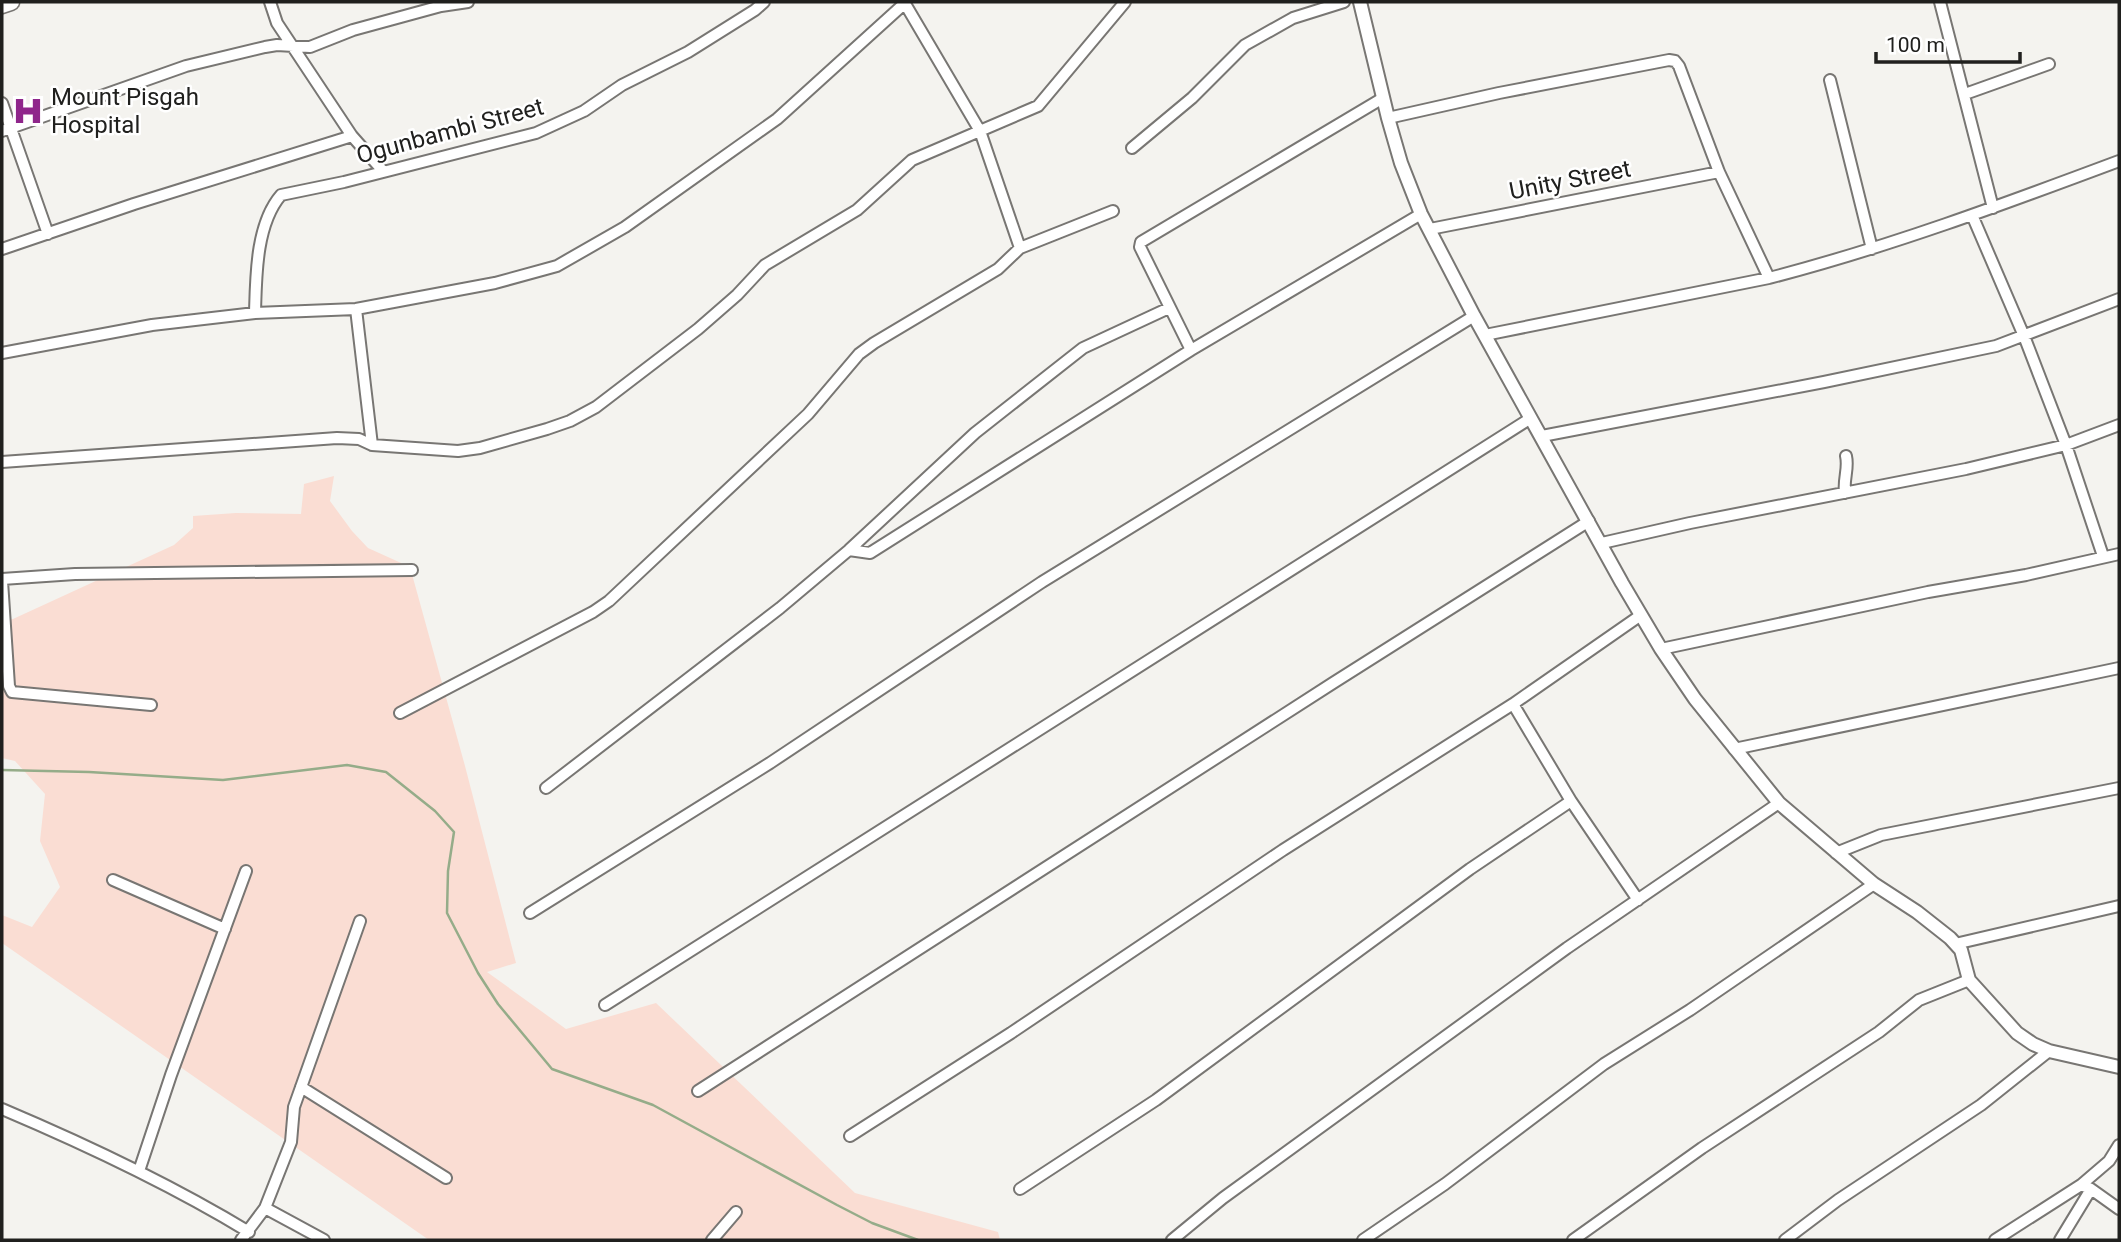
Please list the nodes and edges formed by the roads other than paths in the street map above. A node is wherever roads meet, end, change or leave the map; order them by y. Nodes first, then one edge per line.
1 (11, 2) edge
2 (270, 2) edge
3 (468, 2) edge
4 (764, 2) edge
5 (905, 2) edge
6 (1125, 2) edge
7 (1344, 2) edge
8 (1363, 2) edge
9 (1940, 2) edge
10 (2, 5) edge
11 (294, 46) junction
12 (2049, 64) dead end
13 (1830, 80) dead end
14 (1965, 94) junction
15 (1384, 98) junction
16 (2, 103) edge
17 (1388, 118) junction
18 (6, 130) edge
19 (980, 131) junction
20 (352, 136) junction
21 (1132, 148) dead end
22 (2119, 161) edge
23 (383, 171) junction
24 (1719, 172) junction
25 (1993, 208) junction
26 (1113, 211) dead end
27 (1421, 214) junction
28 (1972, 215) junction
29 (1430, 229) junction
30 (48, 234) junction
31 (1020, 248) junction
32 (2, 249) edge
33 (1872, 249) junction
34 (1769, 278) junction
35 (2119, 299) edge
36 (1169, 308) junction
37 (356, 309) junction
38 (255, 313) junction
39 (1474, 316) junction
40 (1485, 335) junction
41 (2024, 336) junction
42 (1191, 349) junction
43 (2, 353) edge
44 (1531, 418) junction
45 (2119, 425) edge
46 (1542, 436) junction
47 (372, 445) junction
48 (2066, 445) junction
49 (1846, 456) dead end
50 (2, 462) edge
51 (1845, 493) junction
52 (1589, 521) junction
53 (1602, 543) junction
54 (849, 550) junction
55 (2104, 556) junction
56 (2119, 556) edge
57 (412, 570) dead end
58 (2, 580) edge
59 (2, 598) edge
60 (1641, 615) junction
61 (1661, 649) junction
62 (2119, 668) edge
63 (1513, 704) junction
64 (151, 705) dead end
65 (400, 713) dead end
66 (1734, 749) junction
67 (546, 788) dead end
68 (2119, 788) edge
69 (1571, 801) junction
70 (1779, 803) junction
71 (1836, 853) junction
72 (246, 871) dead end
73 (113, 880) dead end
74 (1874, 884) junction
75 (1638, 900) junction
76 (2119, 906) edge
77 (530, 913) dead end
78 (360, 921) dead end
79 (225, 929) junction
80 (1955, 944) junction
81 (1969, 980) junction
82 (605, 1005) dead end
83 (2049, 1051) junction
84 (2119, 1066) edge
85 (301, 1087) junction
86 (698, 1091) dead end
87 (2, 1109) edge
88 (850, 1136) dead end
89 (2119, 1145) edge
90 (139, 1171) junction
91 (446, 1178) dead end
92 (2086, 1187) junction
93 (1020, 1189) dead end
94 (265, 1208) junction
95 (2119, 1209) edge
96 (736, 1212) dead end
97 (245, 1236) edge
98 (324, 1240) edge
99 (712, 1240) edge
100 (1172, 1240) edge
101 (1363, 1240) edge
102 (1573, 1240) edge
103 (1785, 1240) edge
104 (1995, 1240) edge
105 (2060, 1240) edge

1 - 10 main road
2 - 11 street
3 - 11 street
4 - 23 street, Ogunbambi Street
5 - 19 street
5 - 37 street
6 - 19 street
7 - 21 street
8 - 15 street
9 - 14 street
11 - 18 street
11 - 20 street
12 - 14 street
13 - 33 street
14 - 25 street
15 - 17 street
15 - 36 street
16 - 18 street
17 - 24 street
17 - 27 street
18 - 30 street
19 - 31 street
19 - 47 street
20 - 23 street
20 - 30 street
22 - 25 street
23 - 38 street, Ogunbambi Street
24 - 29 street, Unity Street
24 - 34 street
25 - 28 street
26 - 31 street
27 - 29 street
27 - 42 street
28 - 33 street
28 - 41 street
29 - 39 street
30 - 32 street
31 - 65 street
33 - 34 street
34 - 40 street
35 - 41 street
36 - 42 street
36 - 54 street
37 - 38 street
37 - 47 street
38 - 43 street
39 - 40 street
39 - 77 street
40 - 44 street
41 - 46 street
41 - 48 street
42 - 54 street
44 - 46 street
44 - 82 street
45 - 48 street
46 - 52 street
47 - 50 street
48 - 51 street
48 - 55 street
49 - 51 street
51 - 53 street
52 - 53 street
52 - 86 street
53 - 60 street
54 - 67 street
55 - 56 street
55 - 61 street
57 - 58 street
58 - 59 street
59 - 64 street
60 - 61 street
60 - 63 street
61 - 66 street
62 - 66 street
63 - 69 street
63 - 88 street
66 - 70 street
68 - 71 street
69 - 75 street
69 - 93 street
70 - 71 street
70 - 75 street
71 - 74 street
72 - 79 street
73 - 79 street
74 - 80 street
74 - 101 street
75 - 100 street
76 - 80 street
78 - 85 street
79 - 90 street
80 - 81 street
81 - 83 street
81 - 102 street
83 - 84 street
83 - 103 street
85 - 91 street
85 - 94 street
87 - 90 street
89 - 92 street
90 - 97 street
92 - 95 street
92 - 104 street
92 - 105 street
94 - 97 street
94 - 98 street
96 - 99 street

